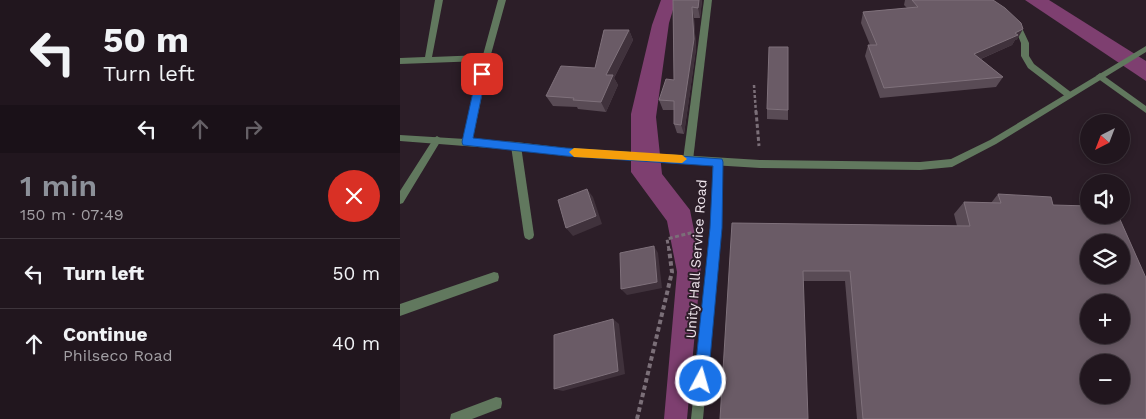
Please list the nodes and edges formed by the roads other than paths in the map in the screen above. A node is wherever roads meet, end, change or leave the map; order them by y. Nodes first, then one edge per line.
1 (439, 0) edge
2 (502, 0) edge
3 (708, 0) edge
4 (1004, 16) edge
5 (1146, 49) edge
6 (486, 58) junction
7 (428, 60) junction
8 (400, 62) edge
9 (1104, 74) junction
10 (1069, 95) junction
11 (1146, 110) edge
12 (400, 138) edge
13 (437, 140) junction
14 (467, 142) junction
15 (516, 146) junction
16 (688, 160) junction
17 (718, 162) junction
18 (400, 200) edge
19 (529, 235) dead end
20 (494, 277) dead end
21 (400, 310) edge
22 (496, 403) dead end
23 (456, 419) edge
24 (697, 419) edge

1 - 7 street
2 - 6 street
3 - 16 street
4 - 10 street
5 - 9 street
6 - 7 street
6 - 14 street
7 - 8 street
9 - 10 street
9 - 11 street
10 - 17 street
12 - 13 street
13 - 14 street
13 - 18 street
14 - 15 street
15 - 16 street
15 - 19 street
16 - 17 street
17 - 24 street, Unity Hall Service Road
20 - 21 street
22 - 23 street

